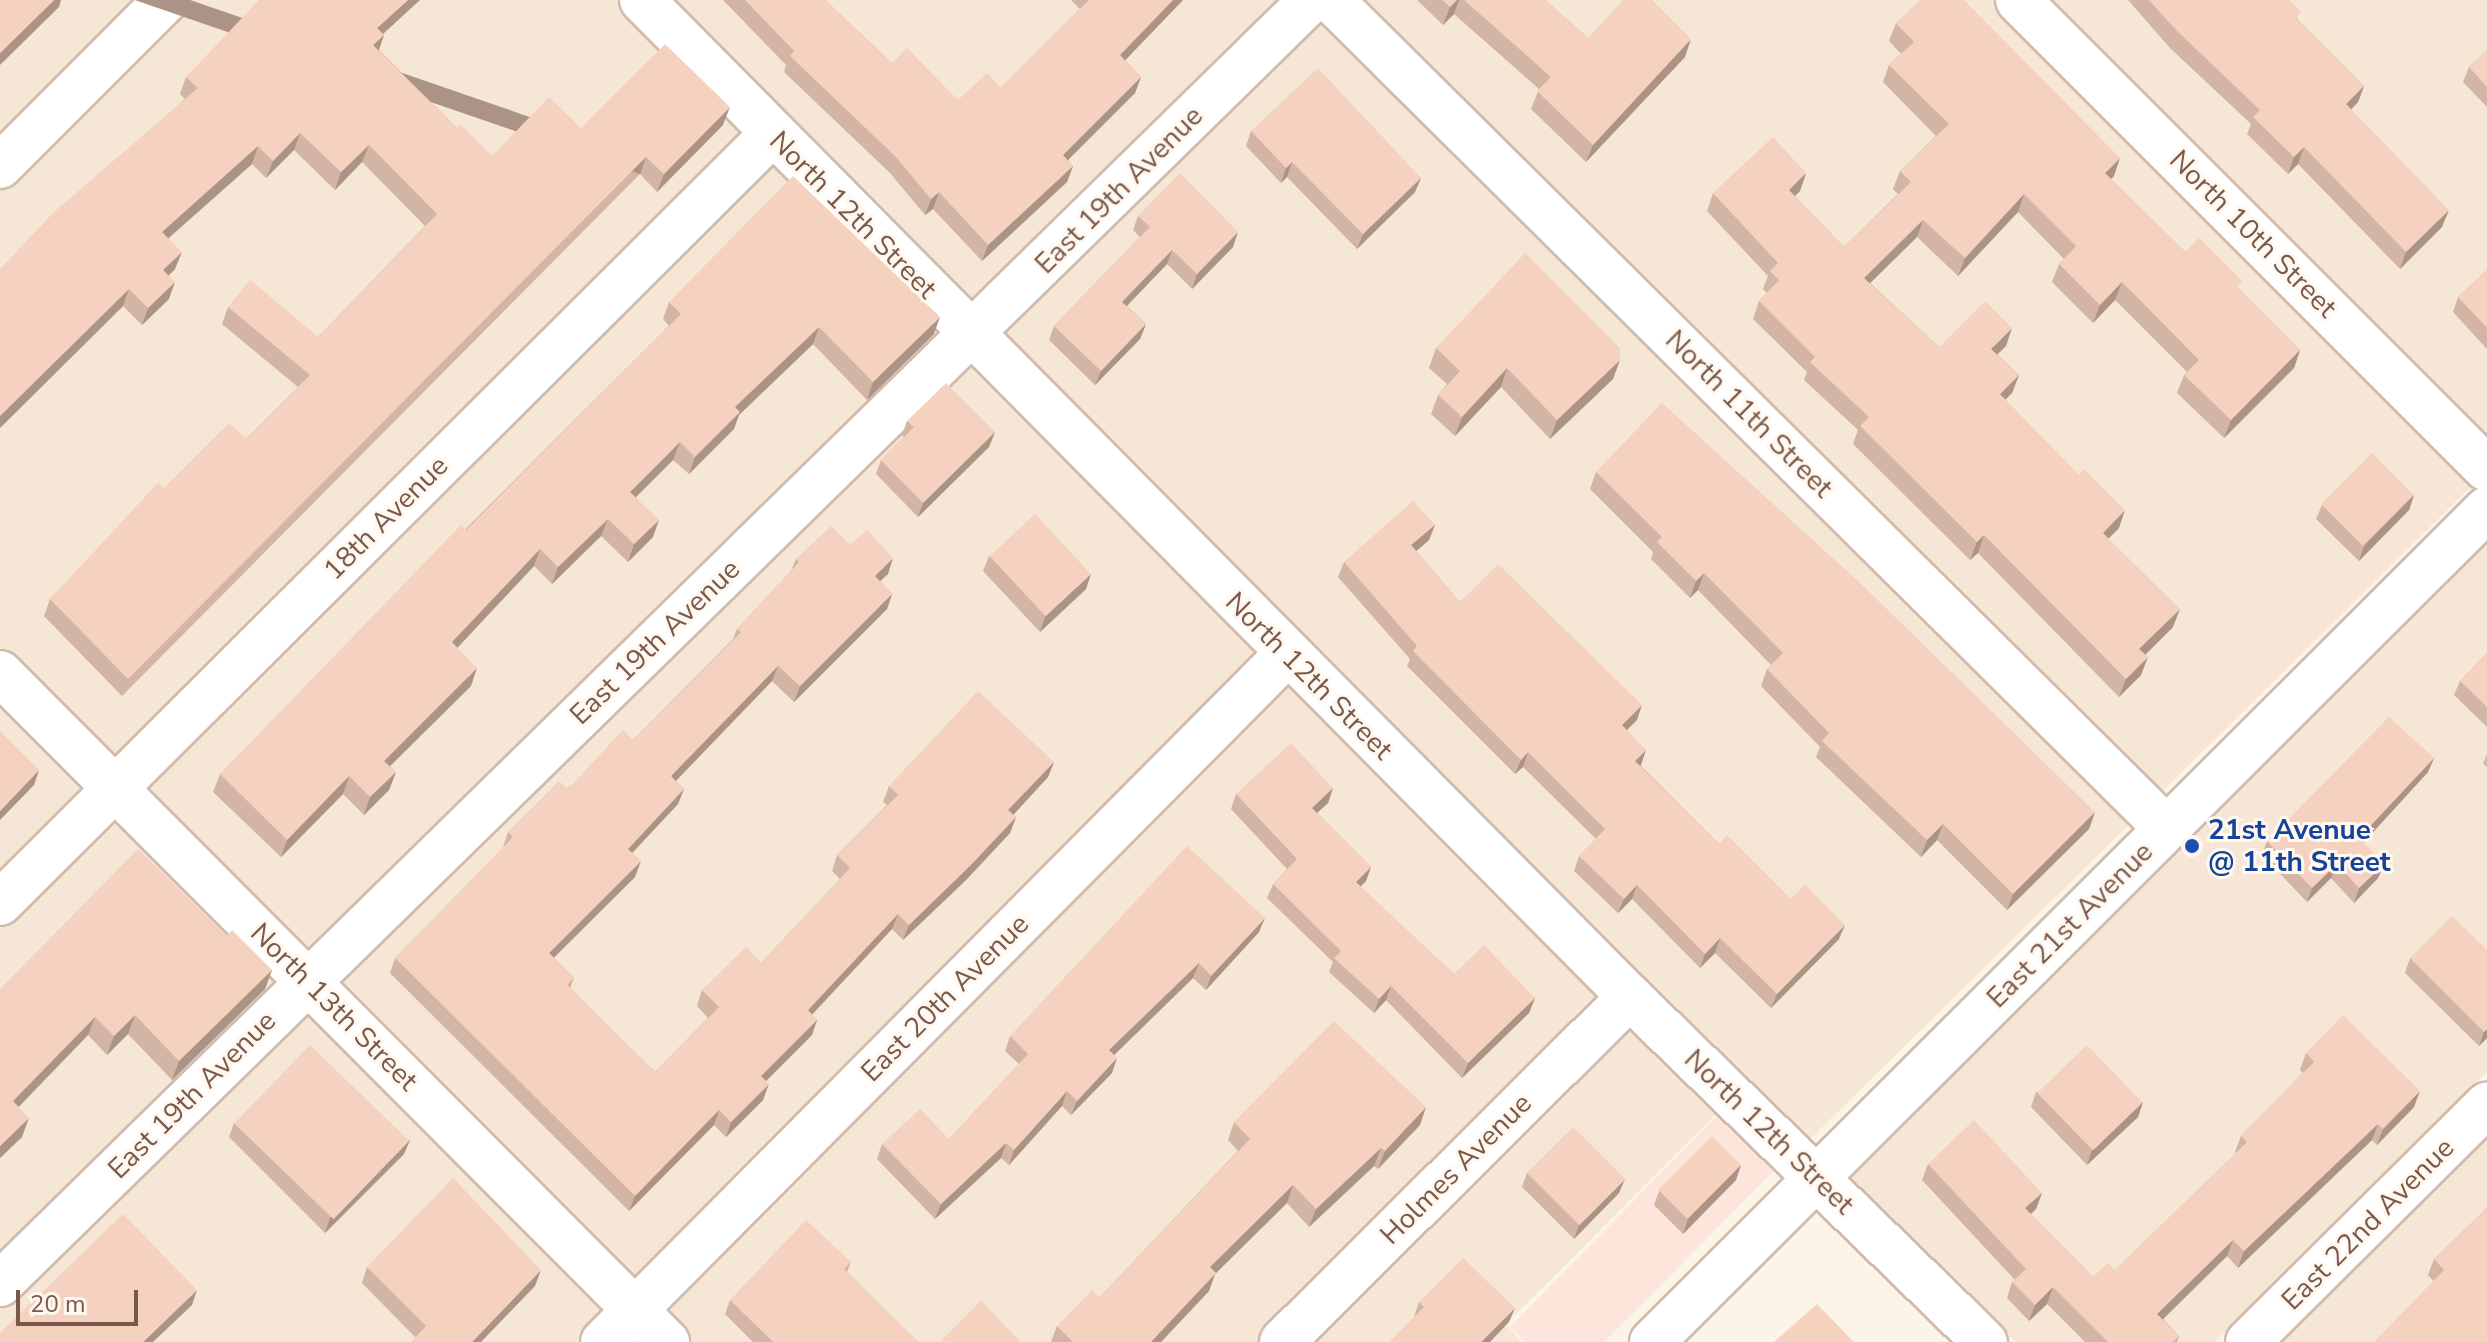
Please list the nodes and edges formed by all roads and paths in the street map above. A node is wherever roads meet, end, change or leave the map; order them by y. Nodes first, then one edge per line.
1 (166, 0) edge
2 (642, 0) edge
3 (1311, 0) edge
4 (1331, 0) edge
5 (2018, 0) edge
6 (772, 134) junction
7 (0, 166) edge
8 (972, 335) junction
9 (2487, 469) edge
10 (2487, 509) edge
11 (1287, 654) junction
12 (0, 673) edge
13 (114, 789) junction
14 (2167, 829) junction
15 (0, 903) edge
16 (307, 981) junction
17 (1630, 997) junction
18 (2487, 1105) edge
19 (1817, 1177) junction
20 (0, 1284) edge
21 (635, 1310) junction
22 (603, 1342) edge
23 (667, 1342) edge
24 (1282, 1342) edge
25 (1652, 1342) edge
26 (1985, 1342) edge
27 (2248, 1342) edge

1 - 7 street
2 - 6 street, North 12th Street
3 - 8 street, East 19th Avenue
4 - 14 street, North 11th Street
5 - 9 street, North 10th Street
6 - 8 street, North 12th Street
6 - 13 street, 18th Avenue
8 - 11 street, North 12th Street
8 - 16 street, East 19th Avenue
10 - 14 street, East 21st Avenue
11 - 17 street, North 12th Street
11 - 21 street, East 20th Avenue
12 - 13 street, North 13th Street
13 - 15 street, 18th Avenue
13 - 16 street, North 13th Street
14 - 19 street, East 21st Avenue
16 - 20 street, East 19th Avenue
16 - 21 street, North 13th Street
17 - 19 street, North 12th Street
17 - 24 street, Holmes Avenue
18 - 27 street, East 22nd Avenue
19 - 25 street, East 21st Avenue
19 - 26 street, North 12th Street
21 - 22 street, East 20th Avenue
21 - 23 street, North 13th Street

